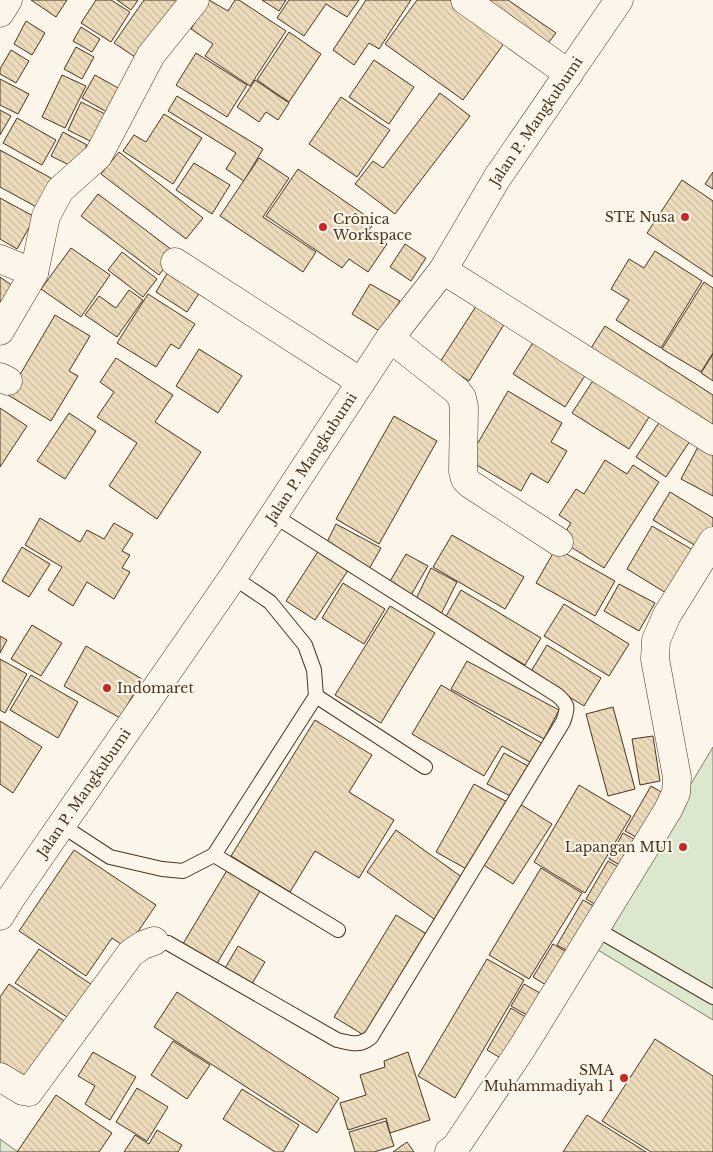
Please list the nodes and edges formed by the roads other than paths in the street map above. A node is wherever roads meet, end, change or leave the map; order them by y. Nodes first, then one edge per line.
1 (8, 0) edge
2 (464, 0) edge
3 (619, 0) edge
4 (190, 2) edge
5 (0, 13) edge
6 (569, 74) junction
7 (0, 259) edge
8 (175, 262) dead end
9 (443, 270) junction
10 (34, 273) junction
11 (0, 331) edge
12 (390, 338) junction
13 (361, 382) junction
14 (713, 441) edge
15 (273, 515) junction
16 (713, 541) edge
17 (560, 542) dead end
18 (233, 577) junction
19 (316, 696) junction
20 (425, 767) dead end
21 (61, 825) junction
22 (214, 855) junction
23 (4, 901) edge
24 (596, 929) junction
25 (338, 930) dead end
26 (154, 941) joint
27 (713, 998) edge
28 (0, 1077) edge
29 (449, 1152) edge

1 - 5 street
2 - 6 street
3 - 6 street, Jalan P. Mangkubumi
4 - 10 street
6 - 9 street, Jalan P. Mangkubumi
7 - 10 street
8 - 13 street
9 - 12 street, Jalan P. Mangkubumi
9 - 14 street
10 - 11 street
12 - 13 street, Jalan P. Mangkubumi
12 - 17 street
13 - 15 street, Jalan P. Mangkubumi
15 - 18 street, Jalan P. Mangkubumi
15 - 26 lane
16 - 24 street
18 - 19 lane
18 - 21 street, Jalan P. Mangkubumi
19 - 20 lane
19 - 22 lane
21 - 22 lane
21 - 23 street, Jalan P. Mangkubumi
22 - 25 lane
24 - 27 lane
24 - 29 street
26 - 28 street

